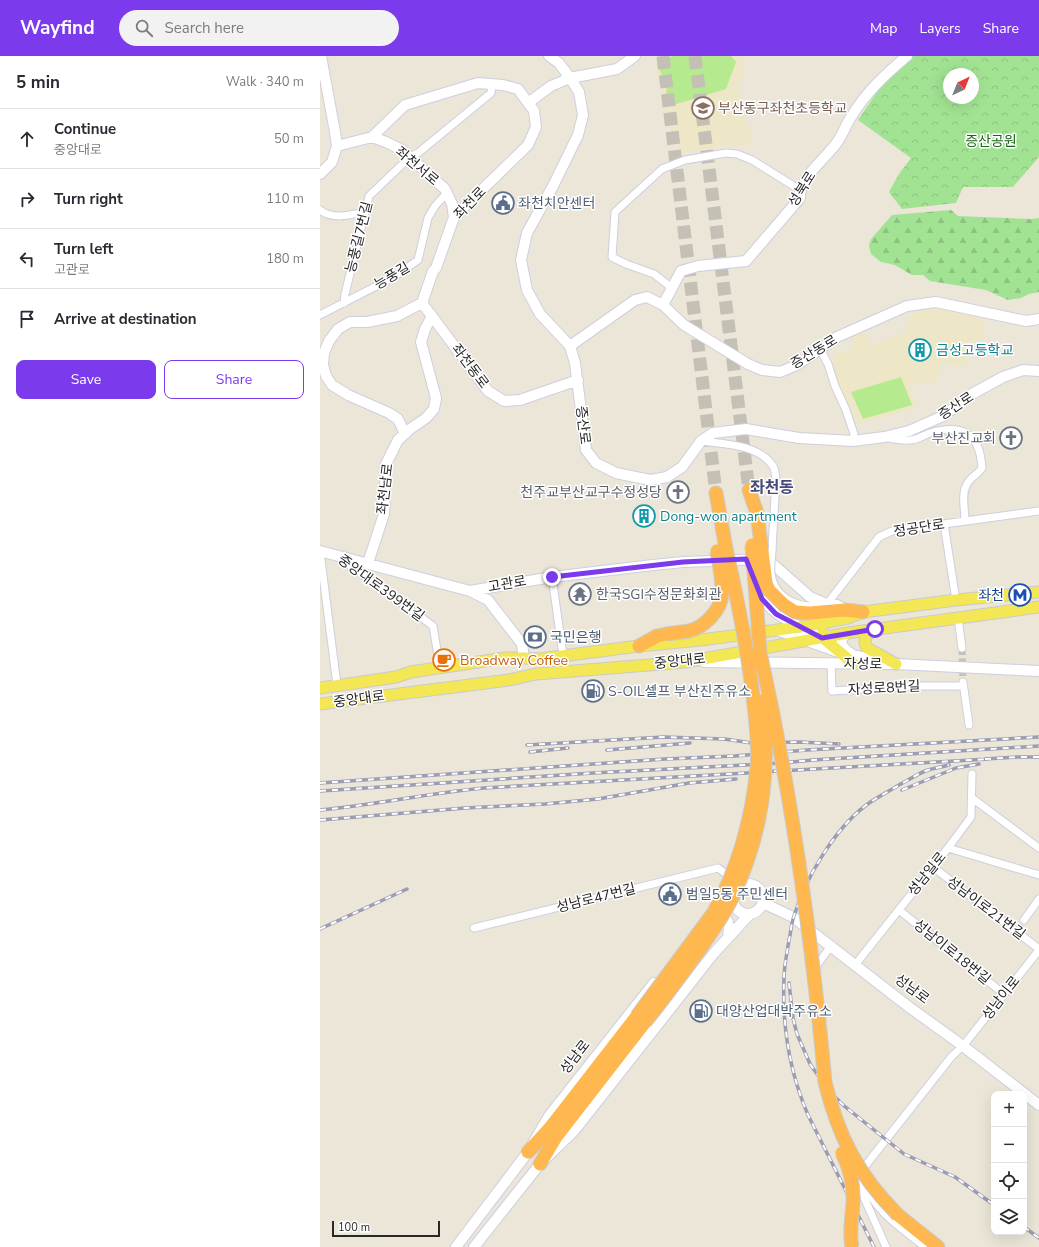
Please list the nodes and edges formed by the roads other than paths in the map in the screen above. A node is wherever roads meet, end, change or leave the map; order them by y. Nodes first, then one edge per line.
1 (321, 56) edge
2 (549, 56) edge
3 (635, 56) edge
4 (907, 56) edge
5 (570, 78) junction
6 (492, 84) junction
7 (528, 103) junction
8 (372, 137) junction
9 (337, 146) junction
10 (410, 158) junction
11 (320, 174) edge
12 (800, 190) junction
13 (447, 193) junction
14 (320, 210) edge
15 (365, 212) junction
16 (454, 217) junction
17 (672, 288) junction
18 (344, 302) junction
19 (422, 303) junction
20 (663, 305) junction
21 (320, 315) edge
22 (432, 316) junction
23 (1039, 320) edge
24 (570, 346) junction
25 (820, 349) junction
26 (1039, 371) edge
27 (578, 380) junction
28 (405, 434) junction
29 (884, 437) junction
30 (853, 440) junction
31 (701, 441) junction
32 (749, 490) tunnel mouth
33 (717, 497) tunnel mouth
34 (1039, 512) edge
35 (965, 521) junction
36 (944, 524) junction
37 (320, 545) edge
38 (762, 547) junction
39 (722, 550) junction
40 (320, 552) edge
41 (333, 554) junction
42 (746, 559) junction
43 (368, 563) junction
44 (552, 577) junction
45 (470, 591) junction
46 (1039, 592) edge
47 (1016, 594) junction
48 (956, 600) junction
49 (827, 604) junction
50 (1039, 607) edge
51 (809, 609) junction
52 (845, 610) junction
53 (863, 612) junction
54 (990, 613) junction
55 (958, 618) junction
56 (829, 622) junction
57 (800, 627) junction
58 (875, 629) junction
59 (776, 630) junction
60 (848, 633) junction
61 (822, 638) junction
62 (805, 640) junction
63 (640, 646) junction
64 (962, 648) tunnel mouth
65 (841, 653) junction
66 (563, 655) junction
67 (761, 657) junction
68 (524, 658) junction
69 (855, 660) junction
70 (686, 662) junction
71 (831, 663) junction
72 (896, 664) junction
73 (440, 668) junction
74 (1039, 671) edge
75 (337, 685) junction
76 (320, 688) edge
77 (320, 704) edge
78 (969, 725) dead end
79 (972, 774) dead end
80 (972, 798) junction
81 (948, 848) junction
82 (1039, 848) edge
83 (933, 867) junction
84 (1039, 875) edge
85 (740, 885) junction
86 (733, 898) junction
87 (1039, 899) edge
88 (763, 903) junction
89 (716, 910) junction
90 (899, 910) junction
91 (749, 915) junction
92 (1024, 920) dead end
93 (474, 928) dead end
94 (818, 936) junction
95 (728, 937) junction
96 (831, 946) junction
97 (1039, 949) edge
98 (855, 965) junction
99 (814, 972) junction
100 (1004, 994) junction
101 (641, 1019) junction
102 (963, 1046) junction
103 (1039, 1105) edge
104 (528, 1152) junction
105 (540, 1164) junction
106 (862, 1170) junction
107 (456, 1247) edge
108 (474, 1247) edge
109 (852, 1247) edge
110 (886, 1247) edge
111 (924, 1247) edge
112 (938, 1247) edge

1 - 9 street
2 - 5 street, 증산로
3 - 5 street
4 - 12 street, 성북로
5 - 7 street
5 - 24 street, 증산로
6 - 7 street, 좌천로
6 - 8 street, 좌천로
6 - 10 street, 능풍길7번길
7 - 16 street, 좌천로
8 - 9 street
8 - 10 street, 좌천서로
9 - 11 street
10 - 13 street, 좌천서로
10 - 15 street, 능풍길7번길
12 - 17 street, 성북로
12 - 17 street
13 - 16 street, 좌천서로
13 - 18 street, 능풍길
14 - 15 street
15 - 18 street, 능풍길7번길
16 - 19 street, 좌천로
17 - 20 street, 성북로
18 - 21 street, 능풍길
19 - 22 street, 좌천동로
19 - 28 street
20 - 24 street, 증산동로
20 - 25 street, 증산동로
22 - 27 street, 좌천동로
22 - 28 street, 좌천남로
23 - 25 street, 증산동로
24 - 27 street, 증산로
25 - 30 street
26 - 29 street, 증산로
27 - 31 street, 증산로
28 - 43 street, 좌천남로
29 - 30 street, 증산로
29 - 35 street
30 - 31 street, 증산로
31 - 38 street
32 - 38 highway
33 - 39 highway
34 - 35 street, 정공단로
35 - 36 street, 정공단로
36 - 48 street
36 - 49 street, 정공단로
37 - 41 street, 중앙대로399번길
38 - 51 highway, bridge
38 - 67 highway, bridge
39 - 63 highway, bridge
39 - 101 highway, bridge
40 - 41 street, 고관로
40 - 75 street
41 - 43 street, 고관로
41 - 73 street, 중앙대로399번길
42 - 44 street, 고관로
42 - 49 street, 고관로
42 - 57 street
43 - 45 street, 고관로
44 - 45 street, 고관로
44 - 66 street
45 - 68 street
46 - 47 main road, 중앙대로
47 - 48 main road, 중앙대로
47 - 54 main road
48 - 53 main road, 중앙대로
49 - 51 street
49 - 52 street
50 - 54 main road, 중앙대로
51 - 52 highway
52 - 53 highway
53 - 56 main road, 중앙대로
54 - 55 main road, 중앙대로
55 - 58 main road, 중앙대로
55 - 64 street
56 - 57 main road, 중앙대로
56 - 61 main road
57 - 59 main road, 중앙대로
57 - 61 street
58 - 60 main road, 중앙대로
58 - 72 main road
59 - 62 street
59 - 63 main road, 중앙대로
60 - 61 main road, 중앙대로
60 - 69 street
61 - 62 main road, 중앙대로
61 - 65 main road
62 - 65 street
62 - 70 main road, 중앙대로
63 - 66 main road, 중앙대로
65 - 69 main road
66 - 68 main road, 중앙대로
67 - 99 highway, bridge
67 - 101 highway, bridge
68 - 73 main road, 중앙대로
69 - 71 street, 자성로
69 - 72 street, 자성로
70 - 71 street, 자성로
70 - 77 main road, 중앙대로
71 - 78 street, 자성로8번길
72 - 74 street, 자성로
73 - 75 main road, 중앙대로
75 - 76 main road, 중앙대로
79 - 80 street, 성남일로
80 - 81 street, 성남일로
80 - 82 street
81 - 83 street, 성남일로
81 - 84 street
83 - 90 street, 성남일로
83 - 97 street, 성남이로21번길
85 - 86 street
85 - 88 street
85 - 93 street, 성남로47번길
86 - 89 street, 성남로
86 - 91 street
87 - 92 street
88 - 91 street
88 - 94 street, 성남로
89 - 95 street
89 - 104 street, 성남로
90 - 98 street, 성남일로
90 - 100 street, 성남이로18번길
91 - 95 street
94 - 96 street, 성남로
94 - 110 street
95 - 105 street
96 - 98 street, 성남로
96 - 106 street
97 - 100 street, 성남이로
98 - 102 street, 성남로
99 - 109 highway, bridge
99 - 112 highway, bridge
100 - 102 street, 성남이로
101 - 104 highway, 성남로
101 - 105 highway
102 - 103 street, 성남로
102 - 106 street, 성남이로
104 - 107 street, 성남로
105 - 108 street
106 - 111 street

